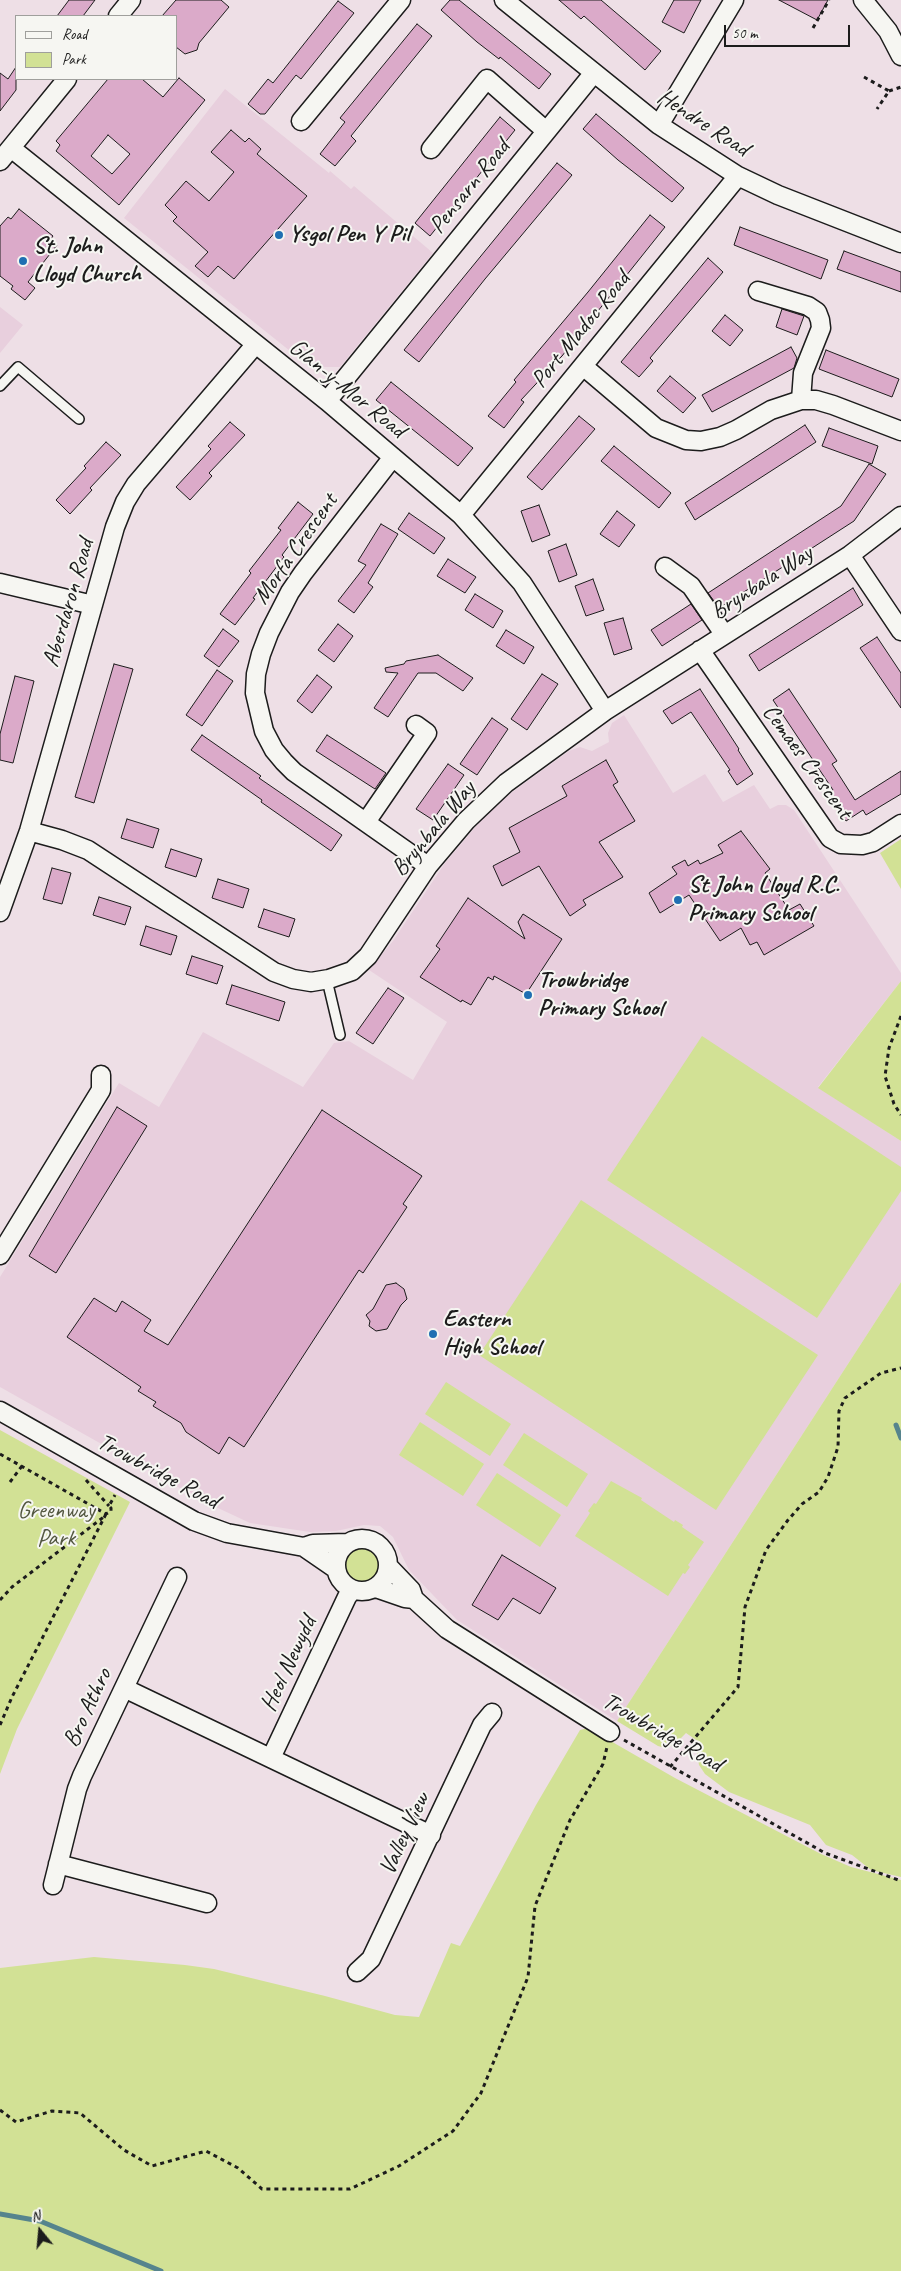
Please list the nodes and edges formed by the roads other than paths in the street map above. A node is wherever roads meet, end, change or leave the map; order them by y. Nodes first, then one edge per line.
1 (132, 0) edge
2 (401, 0) edge
3 (504, 0) edge
4 (734, 0) edge
5 (863, 0) edge
6 (119, 15) edge
7 (901, 56) edge
8 (593, 74) junction
9 (66, 80) edge
10 (302, 121) dead end
11 (659, 125) junction
12 (546, 131) junction
13 (431, 149) dead end
14 (5, 155) edge
15 (738, 176) junction
16 (901, 243) edge
17 (758, 291) dead end
18 (255, 344) junction
19 (583, 366) junction
20 (0, 386) edge
21 (801, 400) junction
22 (327, 401) junction
23 (79, 419) dead end
24 (901, 431) edge
25 (393, 457) junction
26 (462, 515) junction
27 (901, 516) edge
28 (850, 555) junction
29 (665, 567) dead end
30 (0, 583) edge
31 (93, 605) junction
32 (901, 631) edge
33 (724, 634) junction
34 (700, 650) junction
35 (605, 711) junction
36 (416, 725) dead end
37 (366, 822) junction
38 (901, 824) edge
39 (29, 831) junction
40 (428, 866) junction
41 (0, 912) edge
42 (327, 980) junction
43 (340, 1035) dead end
44 (101, 1075) dead end
45 (0, 1255) edge
46 (0, 1411) edge
47 (347, 1543) junction
48 (304, 1547) junction
49 (389, 1567) junction
50 (336, 1570) junction
51 (177, 1577) dead end
52 (376, 1588) junction
53 (352, 1590) junction
54 (414, 1599) junction
55 (124, 1688) junction
56 (492, 1713) dead end
57 (610, 1732) road end
58 (271, 1758) junction
59 (431, 1835) junction
60 (58, 1864) junction
61 (53, 1885) dead end
62 (207, 1903) dead end
63 (357, 1972) dead end

1 - 6 street
2 - 10 street
3 - 8 street, Hendre Road
4 - 11 street
5 - 7 street
8 - 11 street, Hendre Road
8 - 12 street, Pensarn Road
9 - 14 street
11 - 15 street, Hendre Road
12 - 13 street
12 - 22 street, Pensarn Road
14 - 18 street, Glan-y-Mor Road
15 - 16 street, Hendre Road
15 - 19 street, Port Madoc Road
17 - 21 street
18 - 22 street, Glan-y-Mor Road
18 - 31 street, Aberdaron Road
19 - 21 street
19 - 26 street, Port Madoc Road
20 - 23 lane
21 - 24 street
22 - 25 street, Glan-y-Mor Road
25 - 26 street, Glan-y-Mor Road
25 - 37 street, Morfa Crescent
26 - 35 street, Glan-y-Mor Road
27 - 28 street, Brynbala Way
28 - 32 street
28 - 33 street, Brynbala Way
29 - 33 street
30 - 31 street
31 - 39 street, Aberdaron Road
33 - 34 street, Brynbala Way
34 - 35 street, Brynbala Way
34 - 38 street, Cemaes Crescent
35 - 40 street, Brynbala Way
36 - 37 street
37 - 40 street, Morfa Crescent
39 - 41 street, Aberdaron Road
39 - 42 street, Brynbala Way
40 - 42 street, Brynbala Way
42 - 43 lane
44 - 45 street
46 - 48 street, Trowbridge Road
47 - 48 street, Trowbridge Road
47 - 49 street, Trowbridge Road
47 - 50 street
48 - 50 street, Trowbridge Road
49 - 52 street
49 - 54 street, Trowbridge Road
50 - 53 street, Trowbridge Road
51 - 55 street, Bro Athro
52 - 53 street, Trowbridge Road
52 - 54 street, Trowbridge Road
53 - 58 street, Heol Newydd
54 - 57 street, Trowbridge Road
55 - 58 street
55 - 60 street, Bro Athro
56 - 59 street, Valley View
58 - 59 street
59 - 63 street, Valley View
60 - 61 street, Bro Athro
60 - 62 street

